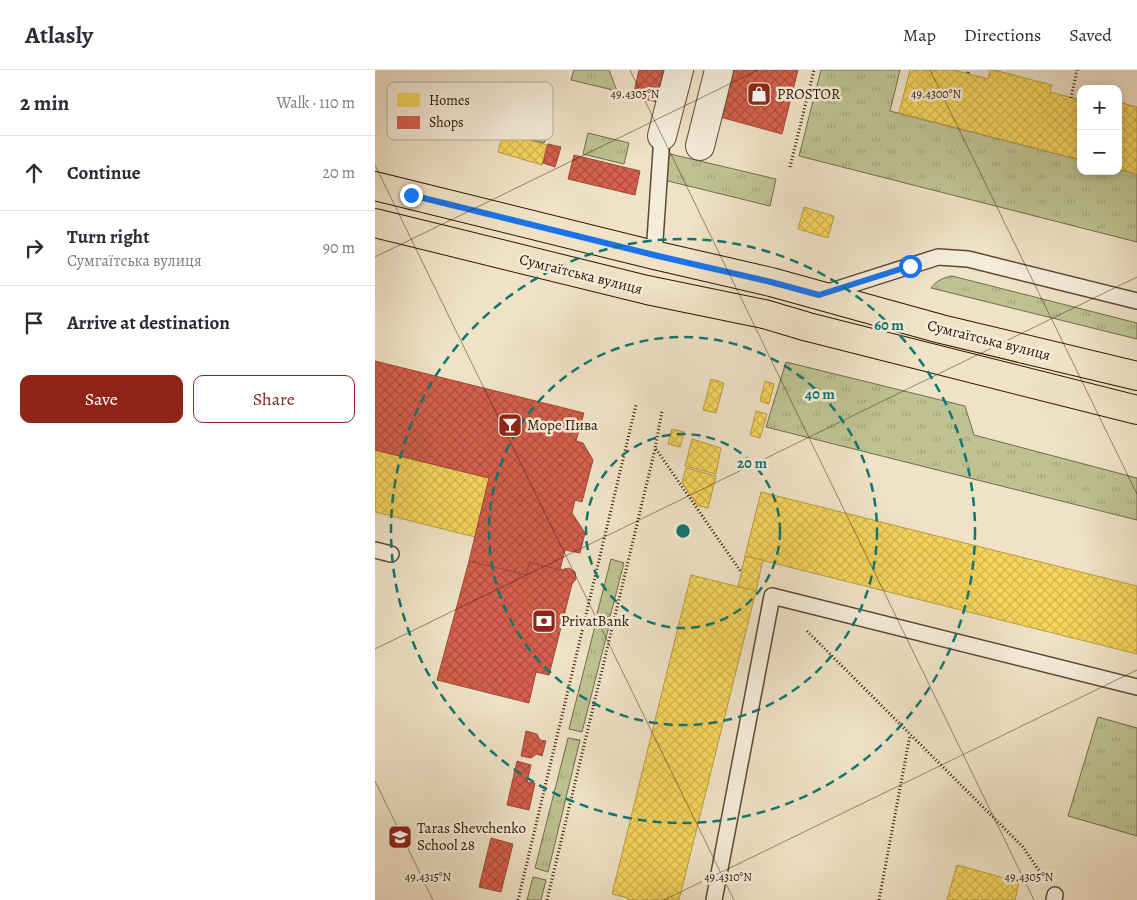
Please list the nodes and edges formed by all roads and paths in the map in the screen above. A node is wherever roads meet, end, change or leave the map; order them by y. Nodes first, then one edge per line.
1 (679, 70) edge
2 (719, 70) edge
3 (814, 70) edge
4 (1077, 70) edge
5 (1071, 98) dead end
6 (663, 136) joint
7 (700, 146) dead end
8 (790, 167) dead end
9 (375, 186) edge
10 (375, 223) edge
11 (654, 255) junction
12 (819, 295) junction
13 (1137, 301) edge
14 (1137, 376) edge
15 (636, 404) dead end
16 (1137, 410) edge
17 (662, 411) dead end
18 (655, 449) junction
19 (375, 550) edge
20 (391, 554) dead end
21 (741, 572) dead end
22 (807, 631) dead end
23 (1137, 687) edge
24 (910, 734) junction
25 (1055, 897) edge
26 (518, 900) edge
27 (547, 900) edge
28 (714, 900) edge
29 (879, 900) edge

1 - 6 street
2 - 7 street
3 - 8 path
4 - 5 path
6 - 11 lane
9 - 11 main road, Сумгаїтська вулиця
10 - 16 main road, Сумгаїтська вулиця
11 - 12 main road, Сумгаїтська вулиця
12 - 13 lane
12 - 14 main road, Сумгаїтська вулиця
15 - 26 path
17 - 18 path
18 - 21 path
18 - 27 path
19 - 20 lane
22 - 24 path
23 - 28 lane
24 - 25 path
24 - 29 path

